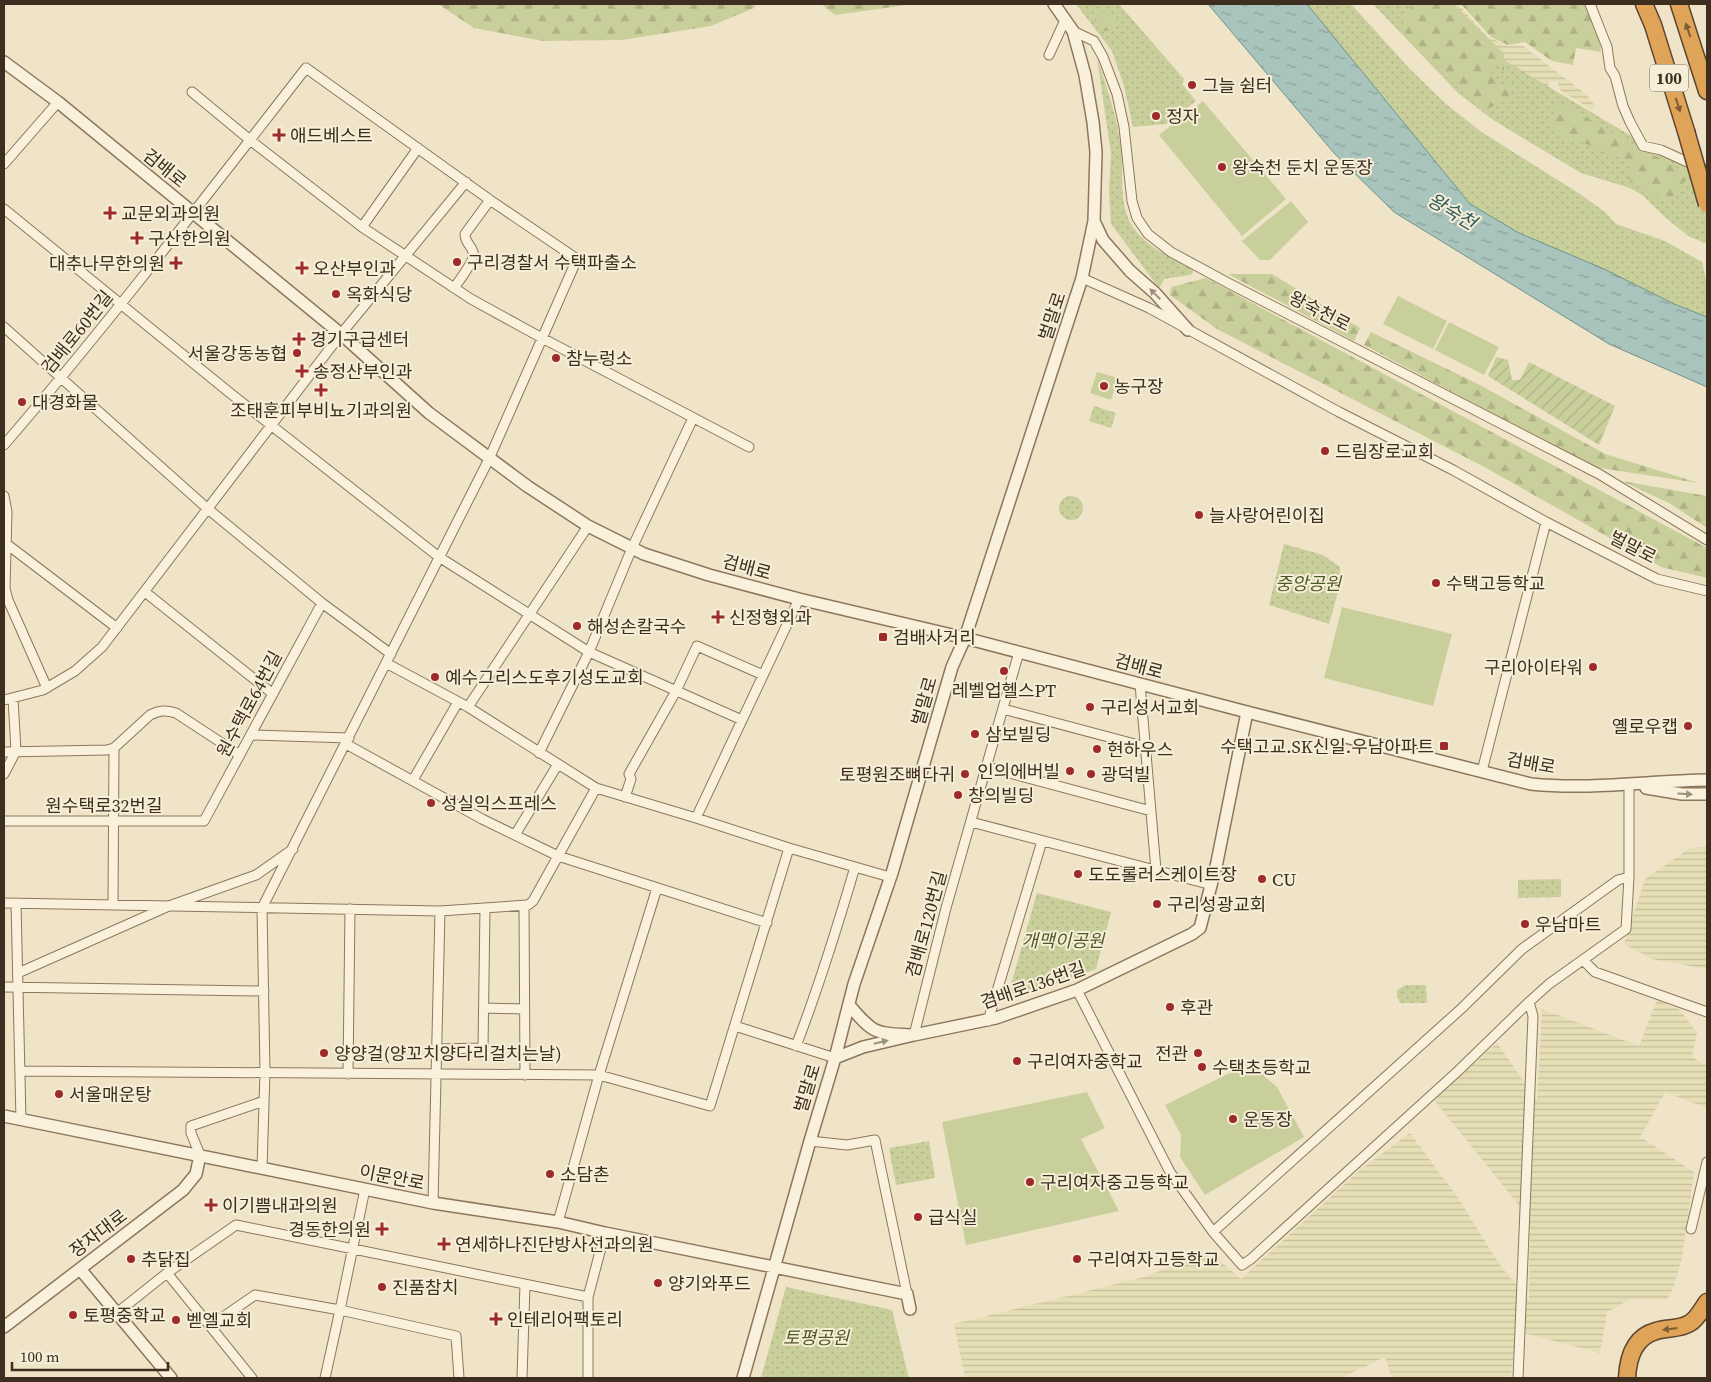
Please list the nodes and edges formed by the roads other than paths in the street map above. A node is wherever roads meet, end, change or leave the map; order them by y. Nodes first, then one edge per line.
1 (1054, 4) edge
2 (1590, 4) edge
3 (1644, 4) edge
4 (1679, 4) edge
5 (1065, 20) junction
6 (1073, 31) junction
7 (1049, 55) dead end
8 (4, 62) edge
9 (1707, 91) edge
10 (192, 92) dead end
11 (58, 102) junction
12 (250, 140) junction
13 (418, 148) junction
14 (4, 164) edge
15 (1707, 171) edge
16 (466, 182) junction
17 (490, 200) junction
18 (1707, 204) edge
19 (4, 209) edge
20 (193, 213) junction
21 (1094, 221) junction
22 (362, 227) junction
23 (404, 256) junction
24 (1082, 278) junction
25 (454, 288) junction
26 (121, 304) junction
27 (4, 327) edge
28 (1188, 330) junction
29 (341, 334) junction
30 (542, 338) junction
31 (62, 378) junction
32 (693, 418) junction
33 (272, 425) junction
34 (4, 445) edge
35 (749, 447) dead end
36 (490, 459) junction
37 (4, 496) edge
38 (208, 509) junction
39 (1546, 522) junction
40 (588, 526) junction
41 (1707, 540) edge
42 (5, 542) edge
43 (632, 548) junction
44 (439, 557) junction
45 (1707, 591) edge
46 (145, 592) junction
47 (799, 599) junction
48 (322, 602) junction
49 (529, 614) junction
50 (117, 628) junction
51 (965, 638) junction
52 (589, 652) junction
53 (1019, 652) junction
54 (391, 654) junction
55 (386, 663) junction
56 (763, 675) junction
57 (1140, 684) junction
58 (47, 688) junction
59 (676, 691) junction
60 (273, 694) junction
61 (8, 699) edge
62 (458, 702) junction
63 (468, 707) junction
64 (1003, 709) junction
65 (1247, 712) junction
66 (742, 720) junction
67 (251, 735) junction
68 (348, 741) junction
69 (114, 748) junction
70 (1146, 748) junction
71 (16, 751) junction
72 (4, 752) edge
73 (539, 752) junction
74 (240, 755) junction
75 (558, 764) junction
76 (987, 767) junction
77 (1482, 771) junction
78 (4, 774) edge
79 (413, 780) junction
80 (1707, 780) edge
81 (1629, 786) junction
82 (596, 788) junction
83 (1707, 794) edge
84 (625, 796) junction
85 (1151, 811) junction
86 (696, 818) junction
87 (4, 821) edge
88 (114, 821) junction
89 (204, 821) joint
90 (971, 822) junction
91 (516, 835) junction
92 (1042, 841) junction
93 (294, 848) junction
94 (789, 848) junction
95 (558, 856) junction
96 (854, 867) junction
97 (1156, 870) junction
98 (890, 877) junction
99 (1629, 877) junction
100 (1212, 885) junction
101 (657, 888) junction
102 (4, 903) edge
103 (16, 903) junction
104 (113, 905) junction
105 (524, 905) junction
106 (169, 906) junction
107 (262, 908) junction
108 (486, 908) junction
109 (350, 909) junction
110 (440, 911) junction
111 (767, 923) junction
112 (1583, 960) junction
113 (18, 973) junction
114 (4, 987) edge
115 (19, 987) junction
116 (1077, 990) junction
117 (264, 991) junction
118 (1529, 1002) junction
119 (849, 1005) junction
120 (484, 1008) junction
121 (524, 1008) junction
122 (1707, 1012) edge
123 (988, 1020) junction
124 (735, 1026) junction
125 (914, 1035) junction
126 (796, 1046) junction
127 (438, 1049) junction
128 (835, 1058) junction
129 (20, 1071) junction
130 (265, 1072) junction
131 (348, 1074) junction
132 (437, 1075) junction
133 (525, 1075) junction
134 (599, 1075) junction
135 (264, 1101) junction
136 (4, 1116) edge
137 (21, 1120) junction
138 (810, 1141) junction
139 (200, 1155) junction
140 (1707, 1162) edge
141 (262, 1168) junction
142 (365, 1190) junction
143 (433, 1203) junction
144 (558, 1222) junction
145 (1691, 1229) dead end
146 (1213, 1232) junction
147 (605, 1233) junction
148 (353, 1249) junction
149 (774, 1268) junction
150 (80, 1269) junction
151 (167, 1273) junction
152 (525, 1284) junction
153 (907, 1294) junction
154 (588, 1297) junction
155 (1707, 1302) edge
156 (910, 1309) dead end
157 (340, 1310) junction
158 (118, 1312) junction
159 (210, 1326) junction
160 (4, 1327) edge
161 (172, 1378) edge
162 (252, 1378) edge
163 (325, 1378) edge
164 (449, 1378) edge
165 (461, 1378) edge
166 (522, 1378) edge
167 (588, 1378) edge
168 (743, 1378) edge
169 (1518, 1378) edge
170 (1627, 1378) edge

1 - 5 street, 왕숙천로
2 - 15 street
3 -> 18 highway, 100, bridge
9 -> 4 highway, 100
5 - 6 street, 왕숙천로
5 - 7 street
6 - 21 street, 벌말로
6 - 41 street, 왕숙천로
8 - 11 street, 검배로
10 - 12 street
11 - 14 street
11 - 20 street, 검배로
12 - 13 street, 검배로60번길
12 - 20 street, 검배로60번길
12 - 22 street
13 - 16 street
13 - 22 street
16 - 17 street
16 - 23 street
17 - 25 street
17 - 30 street
19 - 26 street
20 - 26 street, 검배로60번길
20 - 29 street, 검배로
21 - 24 street, 벌말로
28 -> 21 street
22 - 23 street
23 - 25 street
23 - 29 street
24 - 28 street, 벌말로
24 - 51 street, 벌말로
25 - 30 street
26 - 31 street, 검배로60번길
26 - 33 street
27 - 31 street
28 - 39 street, 벌말로
29 - 33 street
29 - 36 street, 검배로
30 - 32 street
30 - 36 street
31 - 34 street, 검배로60번길
31 - 38 street
32 - 35 street
32 - 43 street
33 - 38 street
33 - 44 street
36 - 40 street, 검배로
36 - 44 street
37 - 42 street
38 - 46 street
38 - 48 street
39 - 45 street, 벌말로
39 - 77 street
40 - 43 street, 검배로
40 - 49 street
42 - 50 street
42 - 58 street
43 - 47 street, 검배로
43 - 52 street
44 - 49 street
44 - 54 street
46 - 50 street
46 - 60 street
47 - 51 street, 검배로
47 - 56 street
48 - 54 street
48 - 60 street, 원수택로64번길
49 - 52 street
49 - 63 street
50 - 58 street
51 - 53 street, 검배로
51 - 98 street, 벌말로
52 - 59 street
52 - 73 street
53 - 57 street, 검배로
53 - 64 street, 겸배로120번길
54 - 55 street
55 - 62 street
55 - 68 street
56 - 59 street
56 - 66 street
57 - 65 street, 검배로
57 - 70 street
58 - 61 street
59 - 66 street
59 - 84 street
60 - 67 street, 원수택로64번길
61 - 71 street
62 - 63 street
62 - 79 street
63 - 73 street
64 - 70 street
64 - 76 street, 겸배로120번길
65 - 77 street, 검배로
65 - 100 street, 겸배로136번길
66 - 86 street
67 - 68 street
67 - 74 street, 원수택로64번길
68 - 79 street
68 - 93 street
69 - 71 street
69 - 74 street
69 - 88 street
70 - 85 street
71 - 72 street
71 - 78 street
73 - 75 street
74 - 89 street, 원수택로64번길
75 - 82 street
75 - 91 street
76 - 85 street
76 - 90 street, 겸배로120번길
77 - 81 street, 검배로
79 - 91 street
80 - 81 street, 검배로
81 -> 83 street, 검배로
81 - 99 street
82 - 84 street
82 - 95 street
84 - 86 street
85 - 97 street
86 - 94 street
87 - 88 street, 원수택로32번길
88 - 89 street, 원수택로32번길
88 - 104 street
90 - 92 street
90 - 125 street, 겸배로120번길
91 - 95 street
92 - 97 street
92 - 123 street
93 - 106 street
93 - 107 street
94 - 96 street
94 - 111 street
95 - 101 street
95 - 105 street
96 - 98 street
96 - 126 street
97 - 100 street
98 - 119 street, 벌말로
99 - 112 street
99 - 146 street
100 - 116 street, 겸배로136번길
101 - 111 street
101 - 134 street
102 - 103 street
103 - 104 street
103 - 113 street
104 - 106 street
105 - 108 street
105 - 121 street
106 - 107 street
106 - 113 street
107 - 109 street
107 - 117 street
108 - 110 street
108 - 120 street
109 - 110 street
109 - 131 street
110 - 127 street
111 - 124 street
112 - 118 street
112 - 122 street
113 - 115 street
114 - 115 street
115 - 117 street
115 - 129 street
116 - 123 street, 겸배로136번길
116 - 146 street
117 - 130 street
118 - 146 street
118 - 169 street
119 - 125 street
119 - 128 street, 벌말로
120 - 121 street
120 - 127 street
121 - 133 street
123 - 125 street, 겸배로136번길
124 - 126 street
124 - 134 street
128 -> 125 street
126 - 128 street
127 - 132 street
128 - 138 street, 벌말로
129 - 130 street
129 - 137 street
130 - 131 street
130 - 135 street
131 - 132 street
132 - 133 street
132 - 143 street
133 - 134 street
134 - 144 street
135 - 139 street
135 - 141 street
136 - 137 street, 이문안로
137 - 139 street, 이문안로
138 - 149 street, 벌말로
138 - 153 street
139 - 141 street, 이문안로
139 - 150 street, 장자대로
140 - 145 street
141 - 142 street, 이문안로
142 - 143 street, 이문안로
142 - 148 street
143 - 144 street, 이문안로
144 - 147 street, 이문안로
147 - 149 street, 이문안로
147 - 154 street
148 - 151 street
148 - 152 street
148 - 157 street
149 - 153 street, 이문안로
149 - 168 street, 벌말로
150 - 158 street
150 - 160 street, 장자대로
151 - 158 street
151 - 159 street
152 - 154 street
152 - 166 street
153 - 156 street
154 - 167 street
155 -> 170 highway
157 - 159 street
157 - 163 street
157 - 165 street
158 - 161 street
159 - 162 street
164 - 165 street

